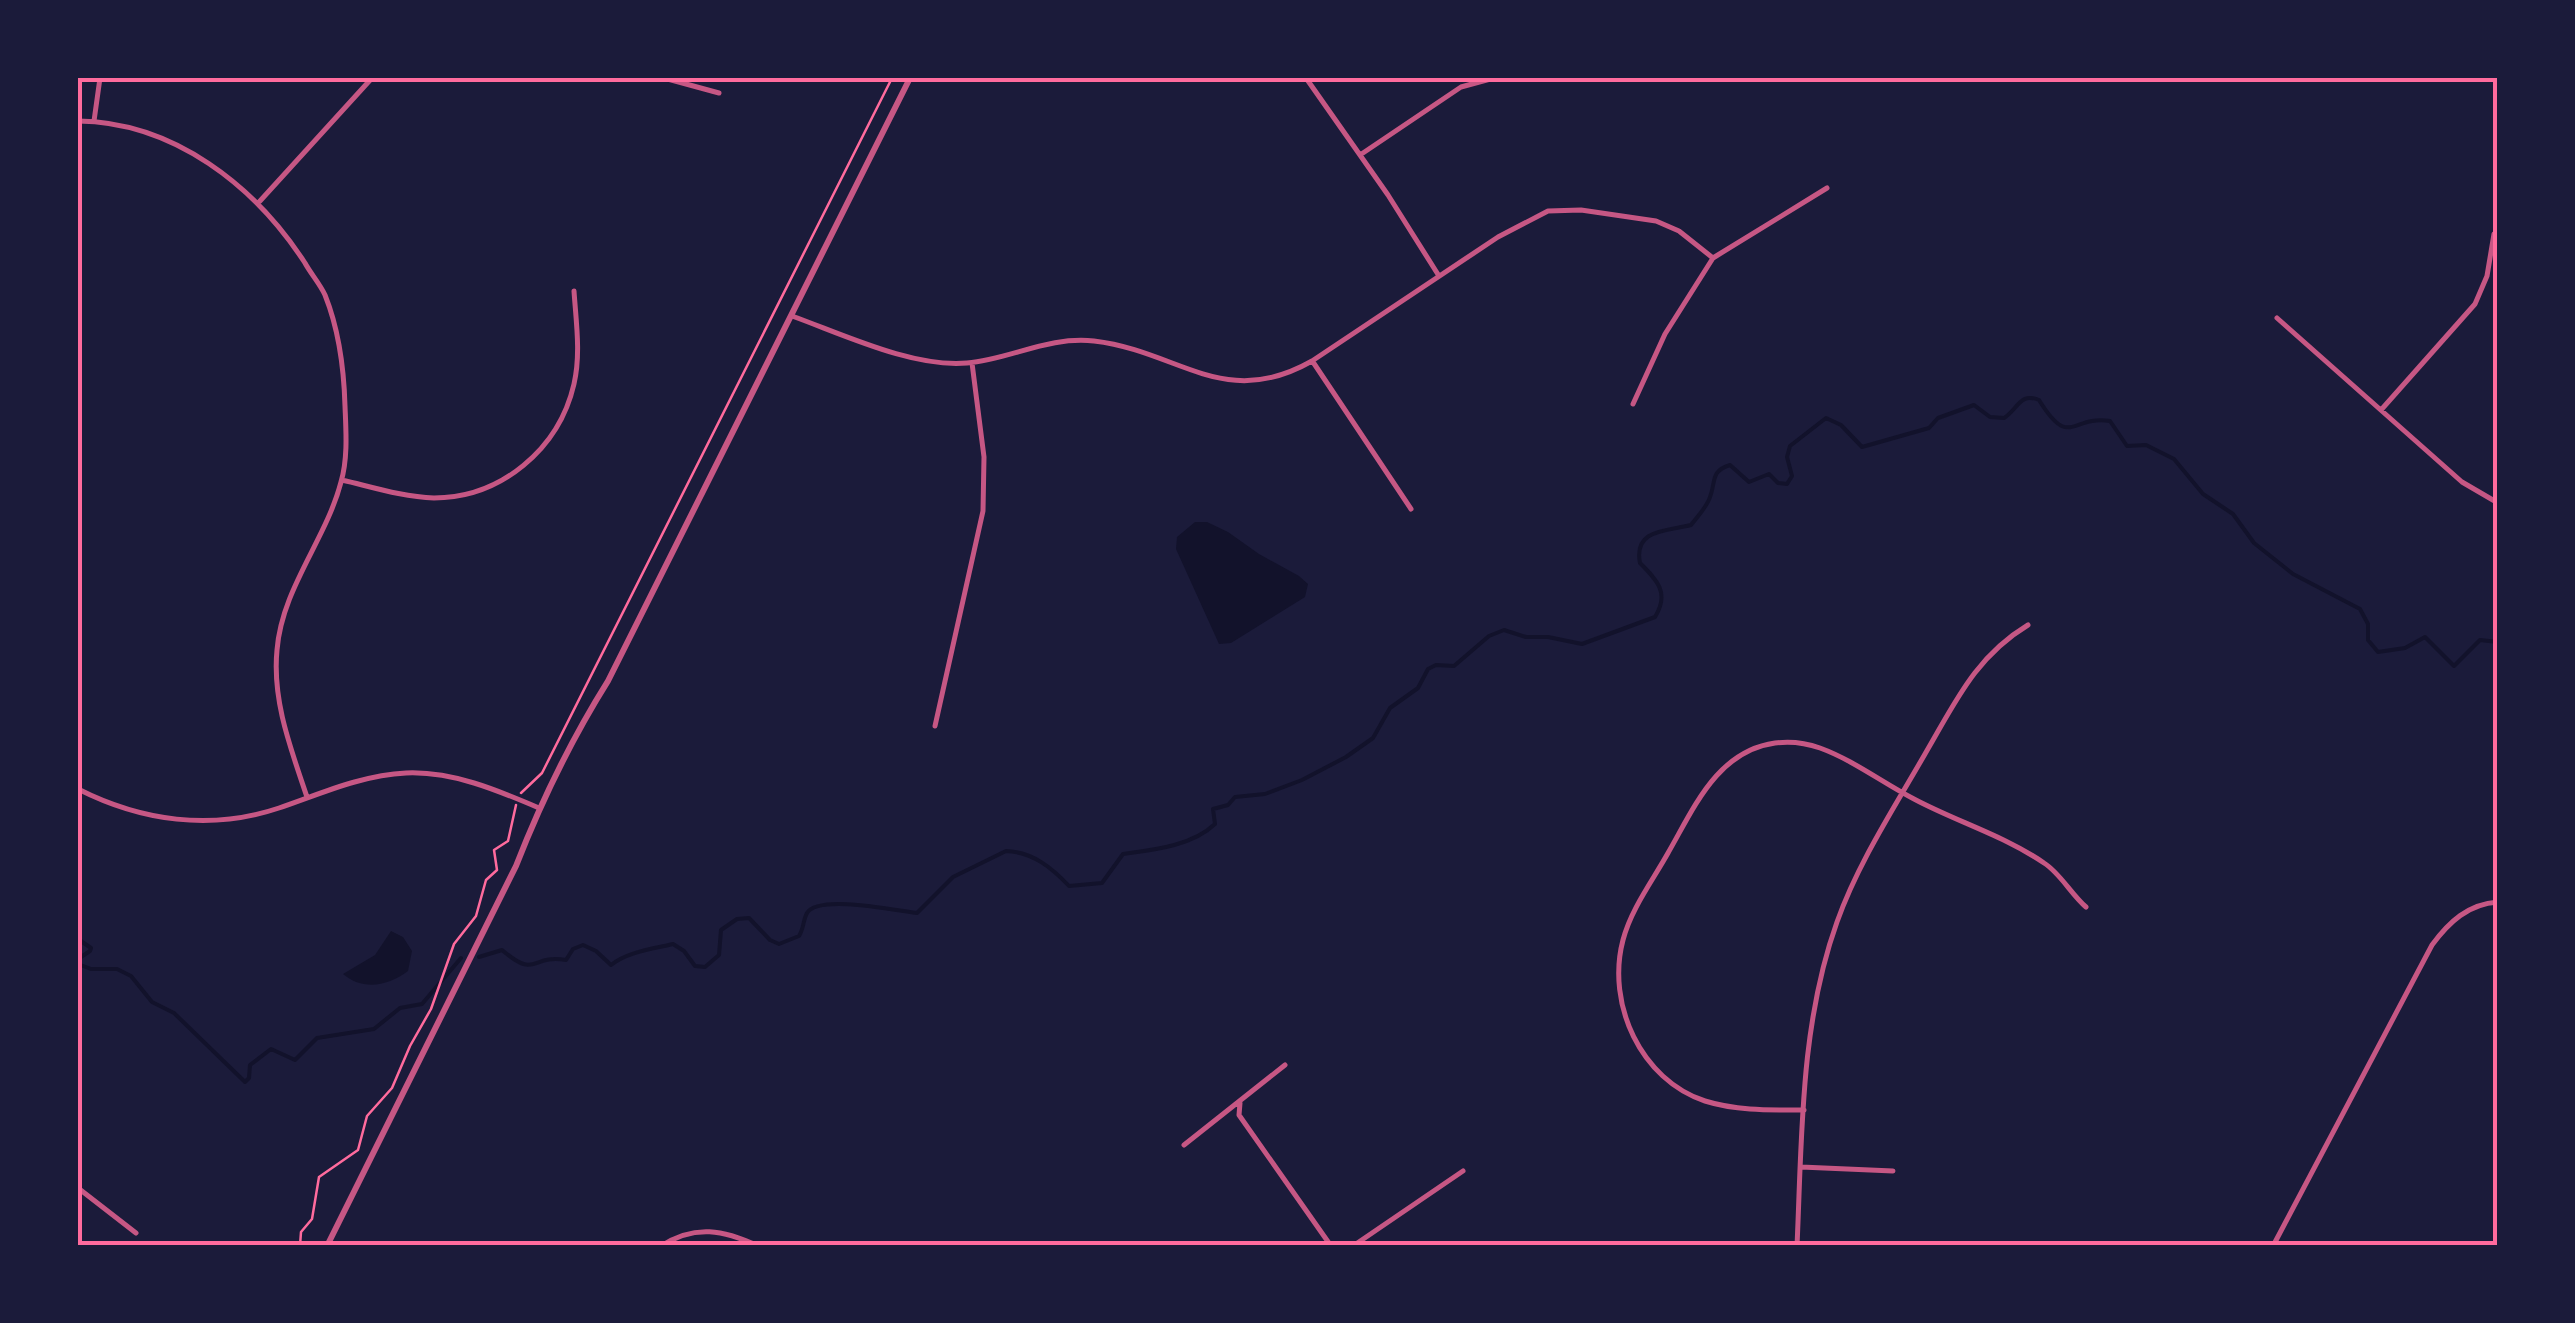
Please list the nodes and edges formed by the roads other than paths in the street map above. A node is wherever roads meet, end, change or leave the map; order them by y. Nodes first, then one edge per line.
1 (100, 78) edge
2 (372, 78) edge
3 (664, 78) edge
4 (910, 78) edge
5 (1306, 78) edge
6 (1494, 78) edge
7 (1503, 78) edge
8 (1517, 78) edge
9 (720, 92) dead end
10 (78, 121) edge
11 (94, 121) junction
12 (1360, 155) junction
13 (1827, 188) dead end
14 (259, 202) junction
15 (2494, 234) dead end
16 (1713, 258) junction
17 (1439, 276) junction
18 (574, 290) dead end
19 (792, 316) junction
20 (2277, 318) dead end
21 (1312, 361) junction
22 (972, 363) junction
23 (1633, 404) dead end
24 (2381, 410) junction
25 (342, 480) junction
26 (2498, 503) edge
27 (1411, 509) dead end
28 (2028, 626) dead end
29 (935, 726) dead end
30 (78, 790) edge
31 (1902, 793) junction
32 (307, 797) junction
33 (539, 808) junction
34 (2498, 902) edge
35 (2086, 907) dead end
36 (1286, 1065) dead end
37 (1240, 1103) junction
38 (1804, 1110) junction
39 (1184, 1145) dead end
40 (1801, 1167) junction
41 (1463, 1171) dead end
42 (1893, 1171) dead end
43 (78, 1188) edge
44 (136, 1233) dead end
45 (326, 1246) edge
46 (662, 1246) edge
47 (758, 1246) edge
48 (1331, 1246) edge
49 (1353, 1246) edge
50 (1796, 1246) edge
51 (2273, 1246) edge

1 - 11 street
2 - 14 street
3 - 9 street
4 - 19 street
5 - 12 street
6 - 12 street
7 - 8 street
10 - 11 street
11 - 14 street
12 - 17 street
13 - 16 street
14 - 25 street
15 - 24 street
16 - 17 street
16 - 23 street
17 - 21 street
18 - 25 street
19 - 22 street
19 - 33 street
20 - 24 street
21 - 22 street
21 - 27 street
22 - 29 street
24 - 26 street
25 - 32 street
28 - 31 street
30 - 32 street
31 - 35 street
31 - 38 street
31 - 38 street
32 - 33 street
33 - 45 street
34 - 51 street
36 - 37 street
37 - 39 street
37 - 48 street
38 - 40 street
40 - 42 street
40 - 50 street
41 - 49 street
43 - 44 street
46 - 47 street

